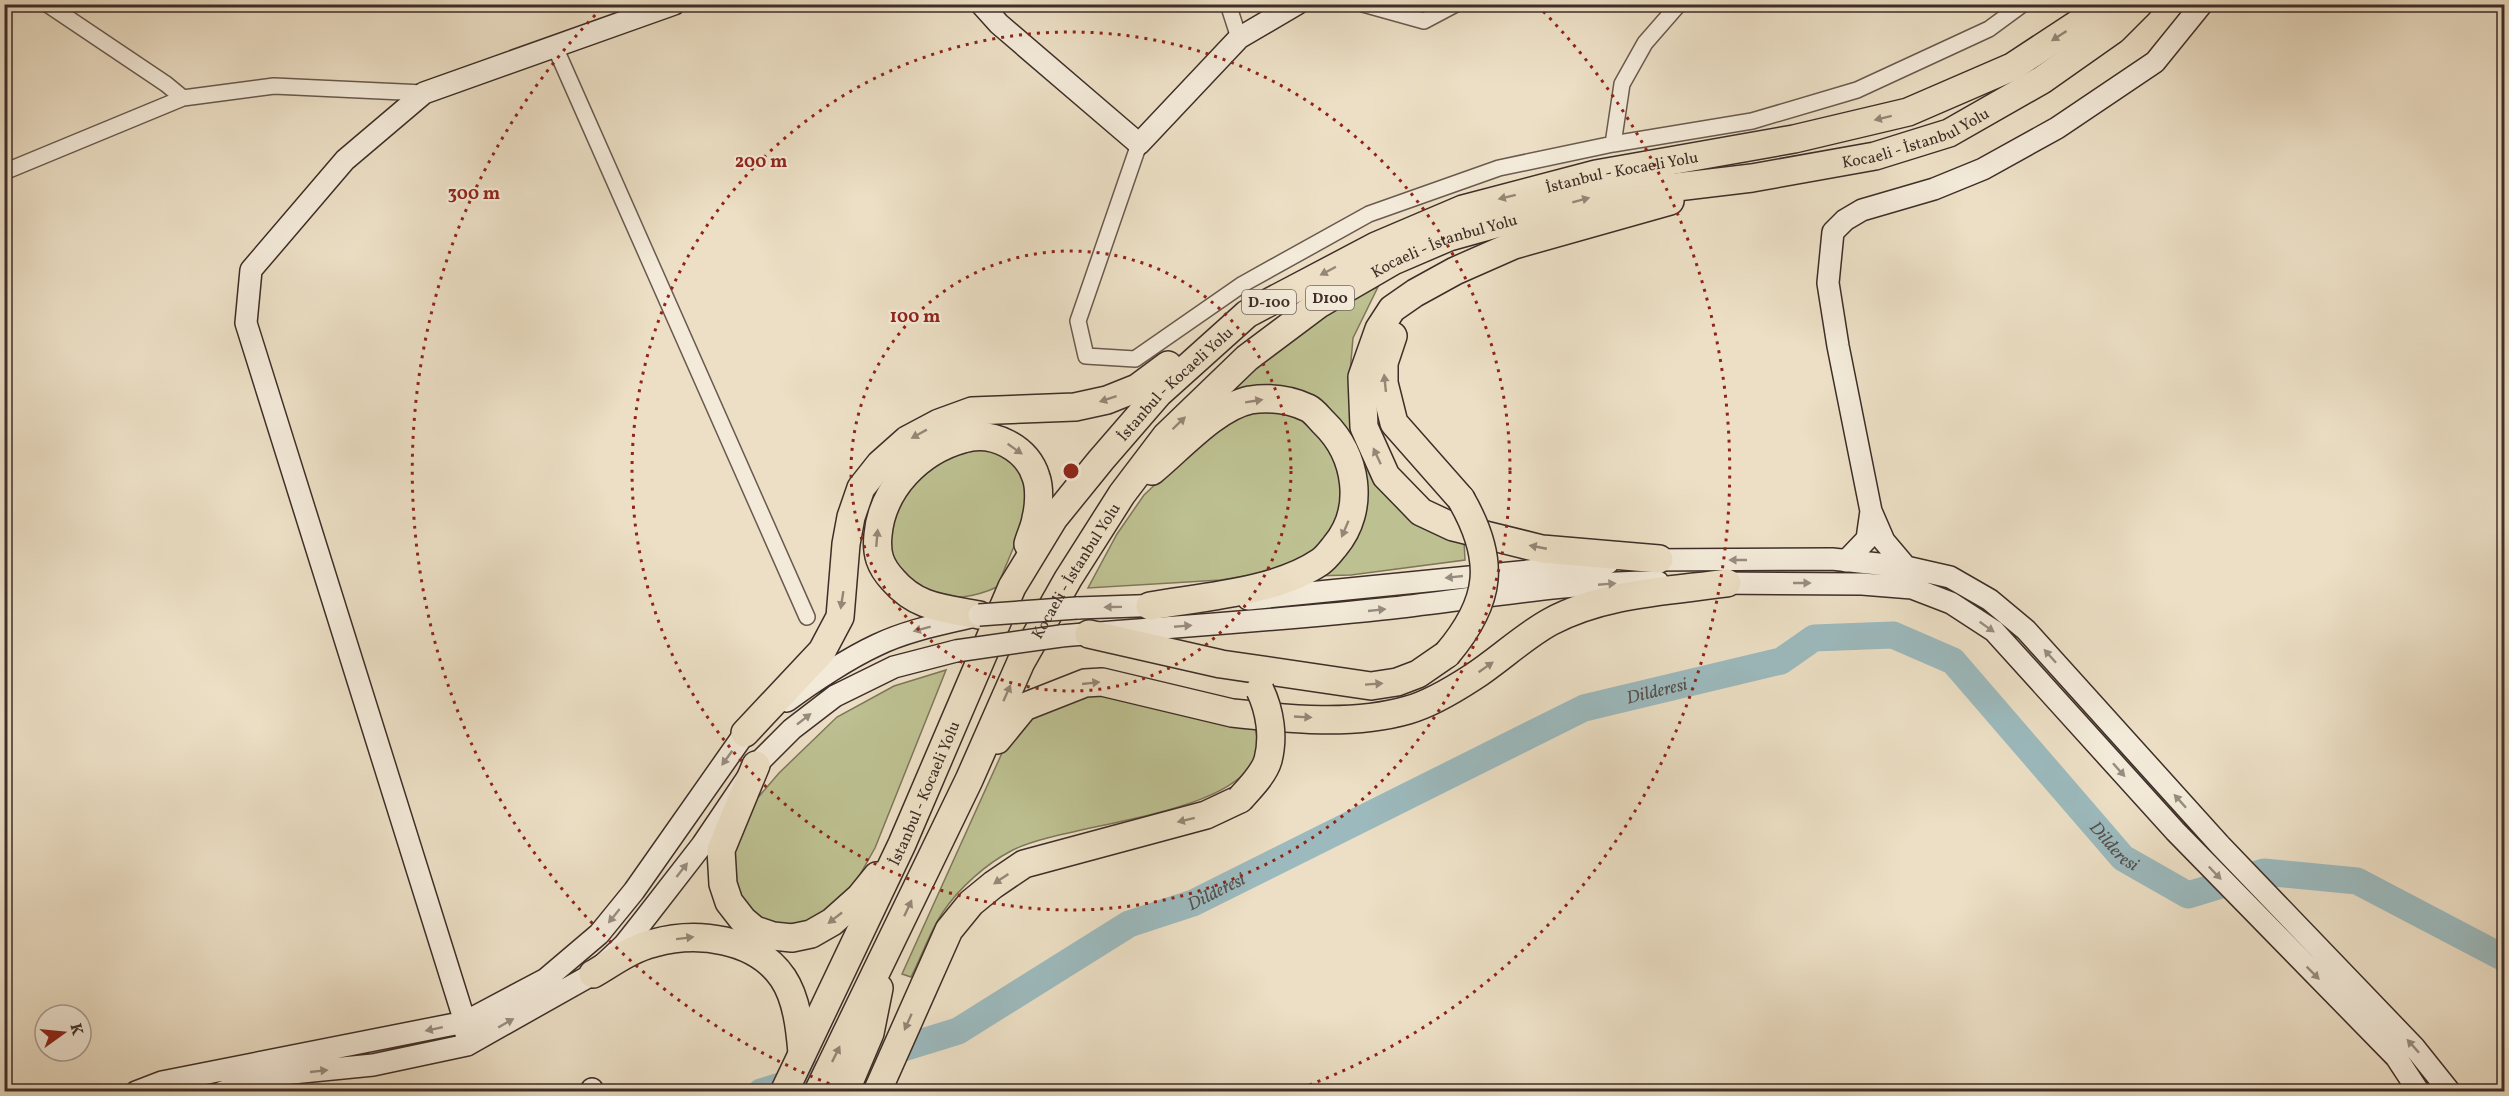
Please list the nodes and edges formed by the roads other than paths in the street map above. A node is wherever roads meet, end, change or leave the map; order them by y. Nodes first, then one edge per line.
1 (47, 4) edge
2 (674, 4) edge
3 (981, 4) edge
4 (1228, 4) edge
5 (1297, 4) edge
6 (1363, 4) edge
7 (1456, 4) edge
8 (1679, 4) edge
9 (2023, 4) edge
10 (2108, 4) edge
11 (2139, 4) edge
12 (2202, 4) edge
13 (1239, 38) junction
14 (555, 47) junction
15 (424, 93) junction
16 (183, 98) junction
17 (1139, 144) junction
18 (1613, 144) junction
19 (4, 172) edge
20 (1752, 178) junction
21 (1489, 256) junction
22 (1247, 314) junction
23 (1122, 494) junction
24 (1870, 511) junction
25 (1659, 559) junction
26 (1846, 561) junction
27 (1906, 567) junction
28 (1727, 583) junction
29 (1012, 587) junction
30 (1150, 606) junction
31 (979, 615) junction
32 (807, 617) dead end
33 (1089, 634) junction
34 (1221, 664) junction
35 (745, 733) junction
36 (756, 765) junction
37 (969, 780) junction
38 (902, 844) junction
39 (593, 974) junction
40 (465, 1022) junction
41 (862, 1025) junction
42 (467, 1045) junction
43 (802, 1053) junction
44 (136, 1092) edge
45 (222, 1092) edge
46 (784, 1092) edge
47 (818, 1092) edge
48 (844, 1092) edge
49 (877, 1092) edge
50 (2420, 1092) edge
51 (2450, 1092) edge

1 - 16 street
2 - 14 main road
3 - 17 main road
4 - 13 street
5 - 13 main road
6 - 7 street
8 - 18 street
9 - 18 street
10 -> 22 highway, İstanbul - Kocaeli Yolu / D-100
11 - 20 highway, Kocaeli - İstanbul Yolu / D100
12 - 24 main road
13 - 17 main road
14 - 15 main road
14 - 32 street
15 - 16 street
15 - 40 main road
16 - 19 street
17 - 18 street
20 - 21 highway
23 -> 20 highway, Kocaeli - İstanbul Yolu / D100
25 -> 21 highway
34 -> 21 highway, bridge
22 - 29 highway, İstanbul - Kocaeli Yolu / D-100
22 -> 35 highway
23 -> 30 highway
37 -> 23 highway, Kocaeli - İstanbul Yolu / D100
24 - 26 main road
24 - 27 main road
26 -> 25 main road
25 -> 30 main road
26 - 27 main road
51 -> 27 main road
33 -> 28 main road
37 -> 28 highway
28 -> 50 main road
31 -> 29 highway
29 - 38 highway, İstanbul - Kocaeli Yolu / D-100
30 -> 31 main road, bridge
31 -> 35 main road
33 - 34 highway
36 -> 33 main road, bridge
34 -> 49 highway, bridge
35 -> 40 main road
38 -> 36 highway
39 -> 36 main road
41 -> 37 highway, Kocaeli - İstanbul Yolu / D100
38 - 43 highway, İstanbul - Kocaeli Yolu / D-100
42 -> 39 main road
39 -> 43 highway
40 - 42 main road
40 -> 44 main road
47 -> 41 highway, D100
41 - 48 highway
45 -> 42 main road
43 - 46 highway, İstanbul - Kocaeli Yolu

